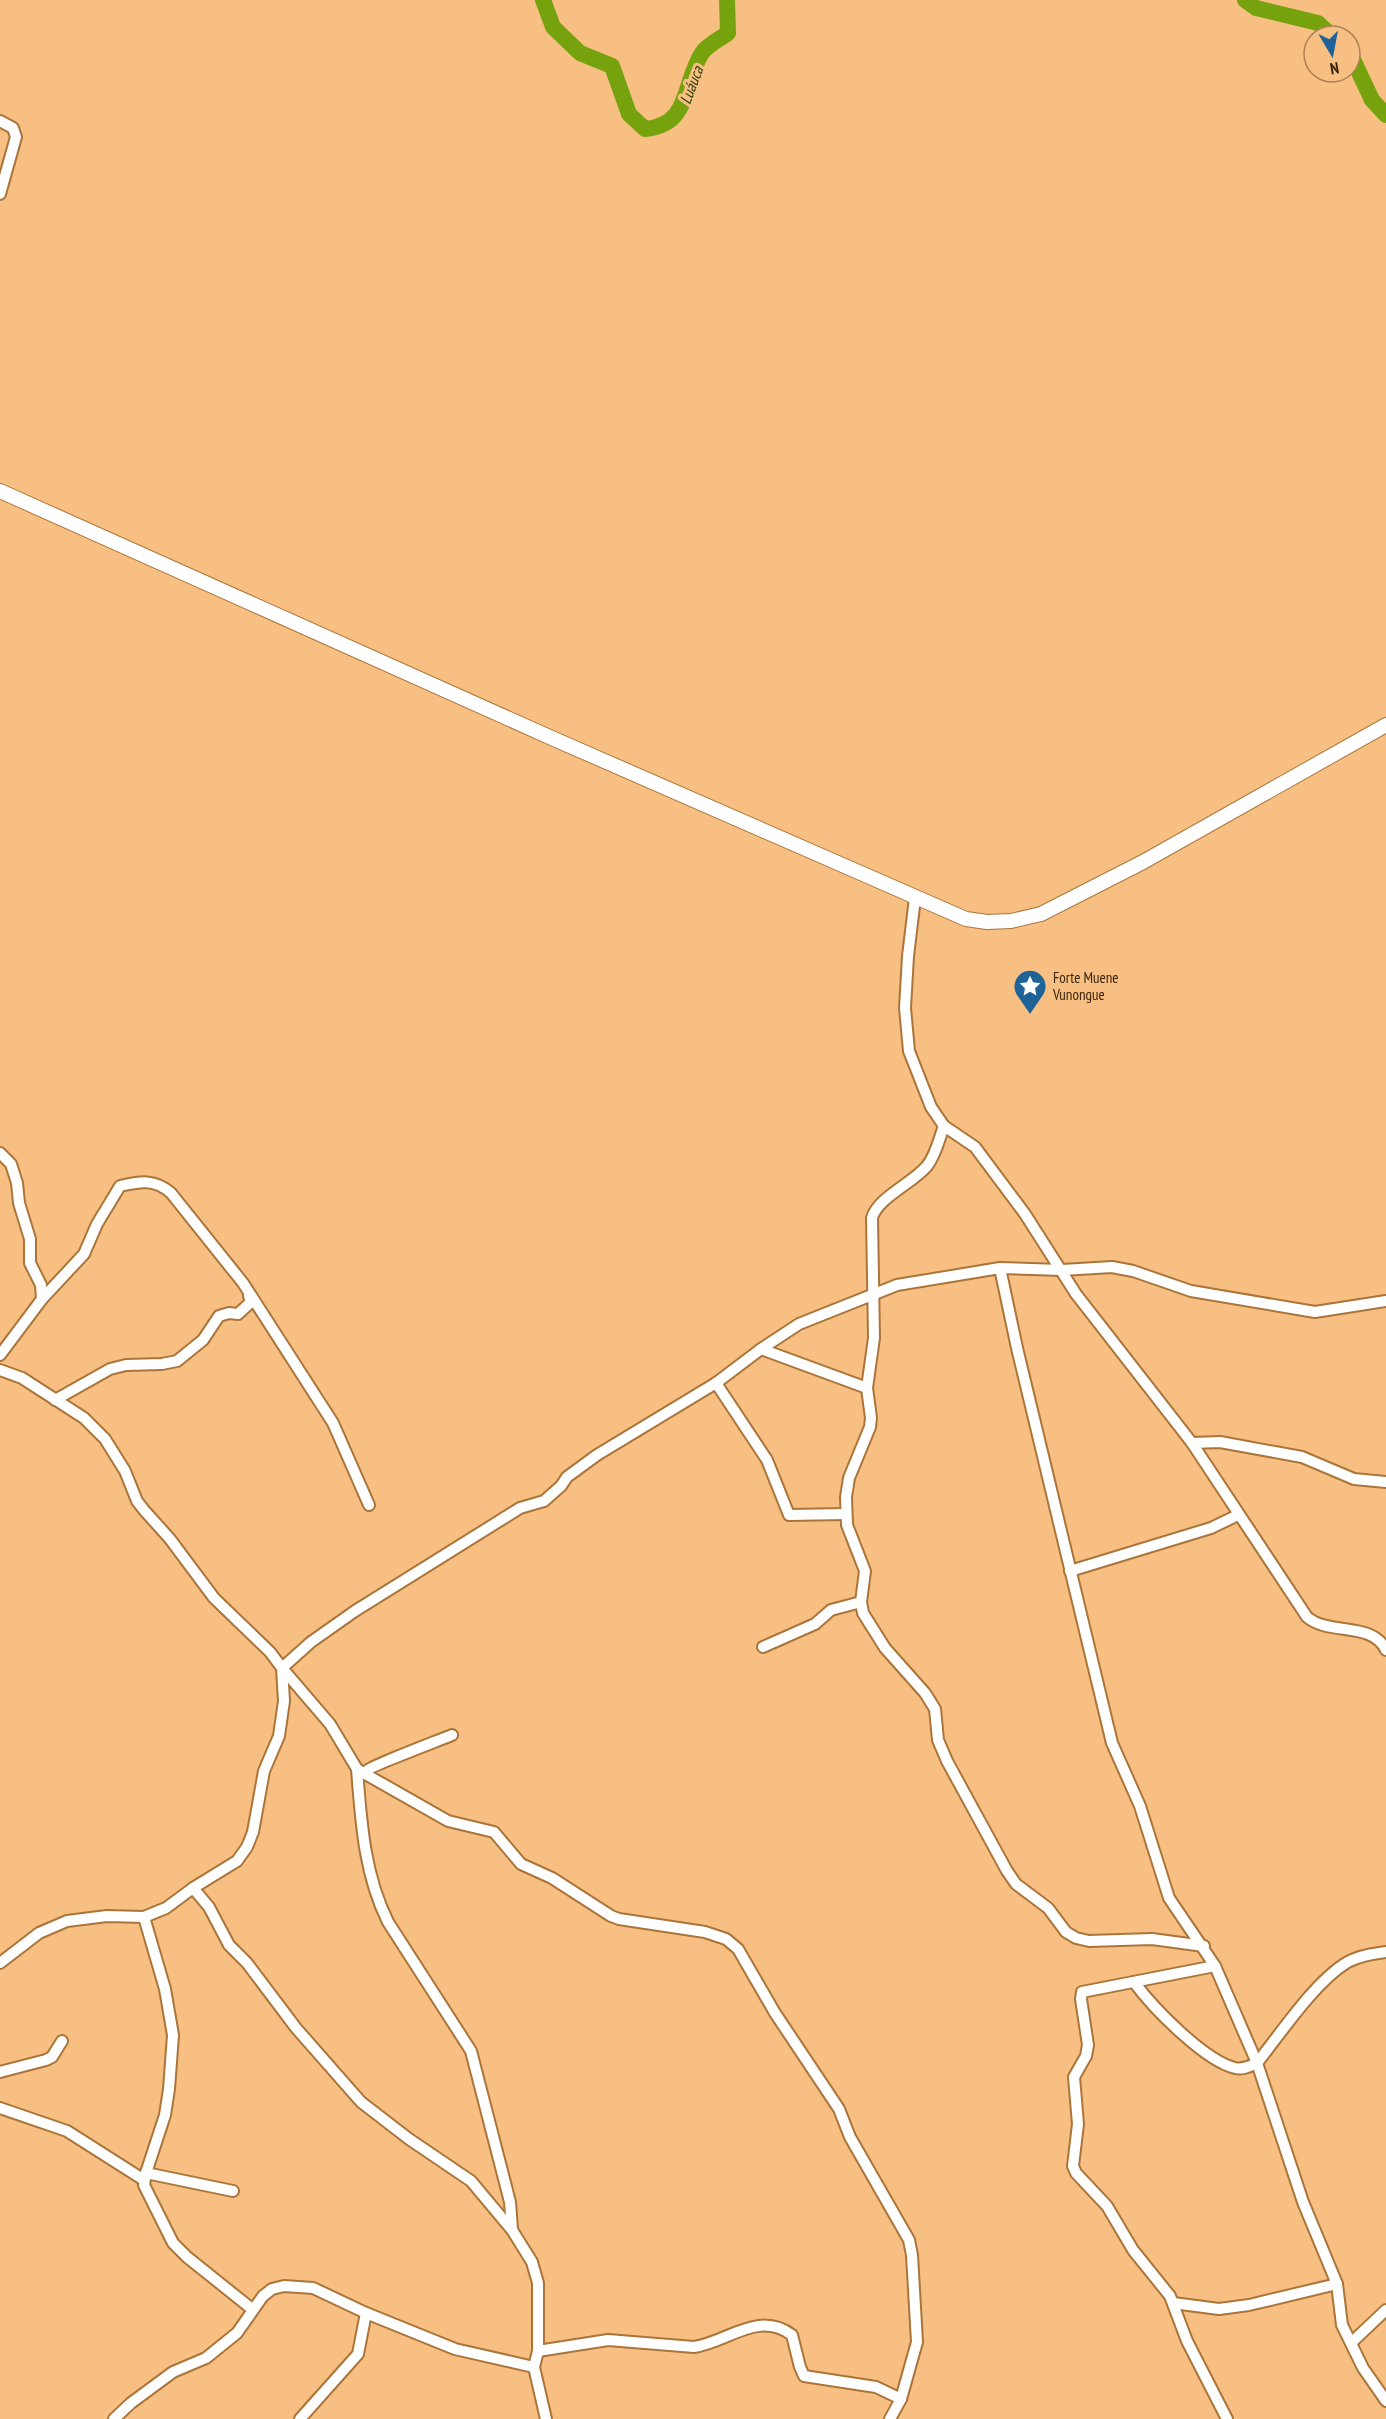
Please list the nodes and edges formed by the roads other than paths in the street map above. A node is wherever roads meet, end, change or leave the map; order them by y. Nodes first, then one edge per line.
1 (0, 121) edge
2 (0, 194) edge
3 (0, 490) edge
4 (1386, 725) edge
5 (915, 898) junction
6 (944, 1126) junction
7 (0, 1153) edge
8 (1000, 1268) junction
9 (1062, 1270) junction
10 (874, 1294) junction
11 (249, 1295) junction
12 (42, 1299) junction
13 (1386, 1301) edge
14 (761, 1349) junction
15 (0, 1355) edge
16 (0, 1370) edge
17 (716, 1383) junction
18 (867, 1388) junction
19 (55, 1400) junction
20 (1192, 1443) junction
21 (1386, 1482) edge
22 (369, 1505) dead end
23 (846, 1514) junction
24 (1238, 1515) junction
25 (1070, 1570) junction
26 (861, 1602) junction
27 (763, 1647) dead end
28 (1386, 1650) edge
29 (282, 1668) junction
30 (452, 1735) dead end
31 (357, 1769) junction
32 (367, 1775) junction
33 (193, 1888) junction
34 (144, 1917) junction
35 (1204, 1946) junction
36 (1386, 1952) edge
37 (0, 1963) edge
38 (1215, 1966) junction
39 (1134, 1982) junction
40 (62, 2041) dead end
41 (1257, 2063) junction
42 (0, 2072) edge
43 (0, 2108) edge
44 (145, 2177) junction
45 (233, 2191) dead end
46 (512, 2230) junction
47 (1337, 2284) junction
48 (1173, 2303) junction
49 (252, 2309) junction
50 (1386, 2310) edge
51 (366, 2313) junction
52 (1351, 2343) junction
53 (538, 2351) junction
54 (534, 2367) junction
55 (901, 2399) junction
56 (1386, 2401) edge
57 (114, 2419) edge
58 (300, 2419) edge
59 (546, 2419) edge
60 (890, 2419) edge
61 (1227, 2419) edge

1 - 2 street
3 - 5 street
4 - 5 street
5 - 6 street
6 - 9 street
6 - 10 street
7 - 12 street
8 - 9 street
8 - 10 street
8 - 25 street
9 - 13 street
9 - 20 street
10 - 14 street
10 - 18 street
11 - 12 street
11 - 19 street
11 - 22 street
12 - 15 street
14 - 17 street
14 - 18 street
16 - 19 street
17 - 23 street
17 - 29 street
18 - 23 street
19 - 29 street
20 - 21 street
20 - 24 street
23 - 26 street
24 - 25 street
24 - 28 street
25 - 35 street
26 - 27 street
26 - 35 street
29 - 31 street
29 - 33 street
30 - 32 street
31 - 32 street
31 - 46 street
32 - 55 street
33 - 34 street
33 - 46 street
34 - 37 street
34 - 44 street
35 - 38 street
36 - 41 street
38 - 39 street
38 - 41 street
39 - 41 street
39 - 48 street
40 - 42 street
41 - 47 street
43 - 44 street
44 - 45 street
44 - 49 street
46 - 53 street
47 - 48 street
47 - 52 street
48 - 61 street
49 - 51 street
49 - 57 street
50 - 52 street
51 - 54 street
51 - 58 street
52 - 56 street
53 - 54 street
53 - 55 street
54 - 59 street
55 - 60 street

